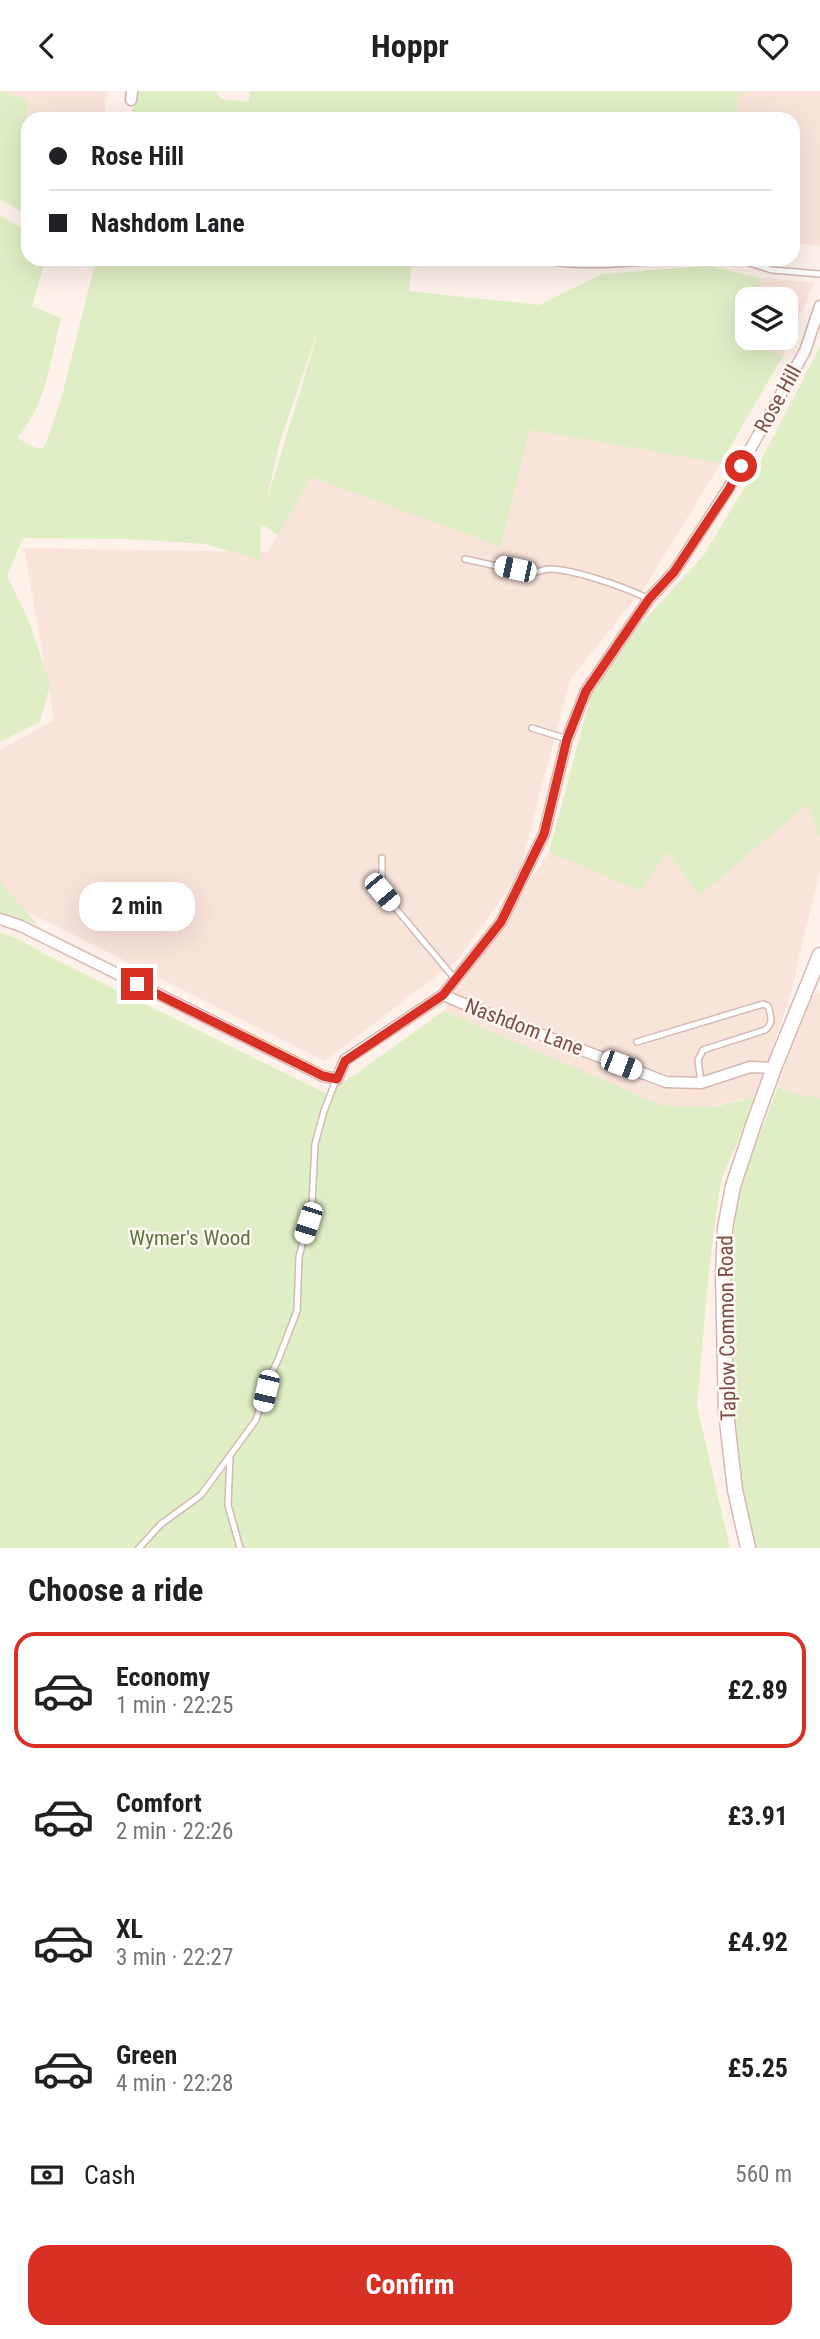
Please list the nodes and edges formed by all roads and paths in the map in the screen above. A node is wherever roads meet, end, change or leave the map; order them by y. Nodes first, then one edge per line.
1 (759, 266) edge
2 (820, 274) edge
3 (820, 306) edge
4 (465, 559) dead end
5 (649, 599) junction
6 (532, 728) dead end
7 (567, 739) junction
8 (382, 858) dead end
9 (0, 919) edge
10 (820, 955) edge
11 (455, 979) junction
12 (815, 984) edge
13 (443, 995) junction
14 (637, 1042) dead end
15 (774, 1068) junction
16 (337, 1079) junction
17 (701, 1083) junction
18 (230, 1455) junction
19 (139, 1548) edge
20 (240, 1548) edge
21 (748, 1548) edge

1 - 2 lane
3 - 5 street, Rose Hill
4 - 5 lane
5 - 7 street, Rose Hill
6 - 7 lane
7 - 11 street, Rose Hill
8 - 11 lane
9 - 16 street
10 - 12 street, Taplow Common Road
11 - 13 street, Rose Hill
12 - 15 street, Taplow Common Road
13 - 16 street, Nashdom Lane
13 - 17 street, Nashdom Lane
14 - 17 lane
15 - 17 street, Nashdom Lane
15 - 21 street, Taplow Common Road
16 - 18 lane
18 - 19 lane
18 - 20 lane

